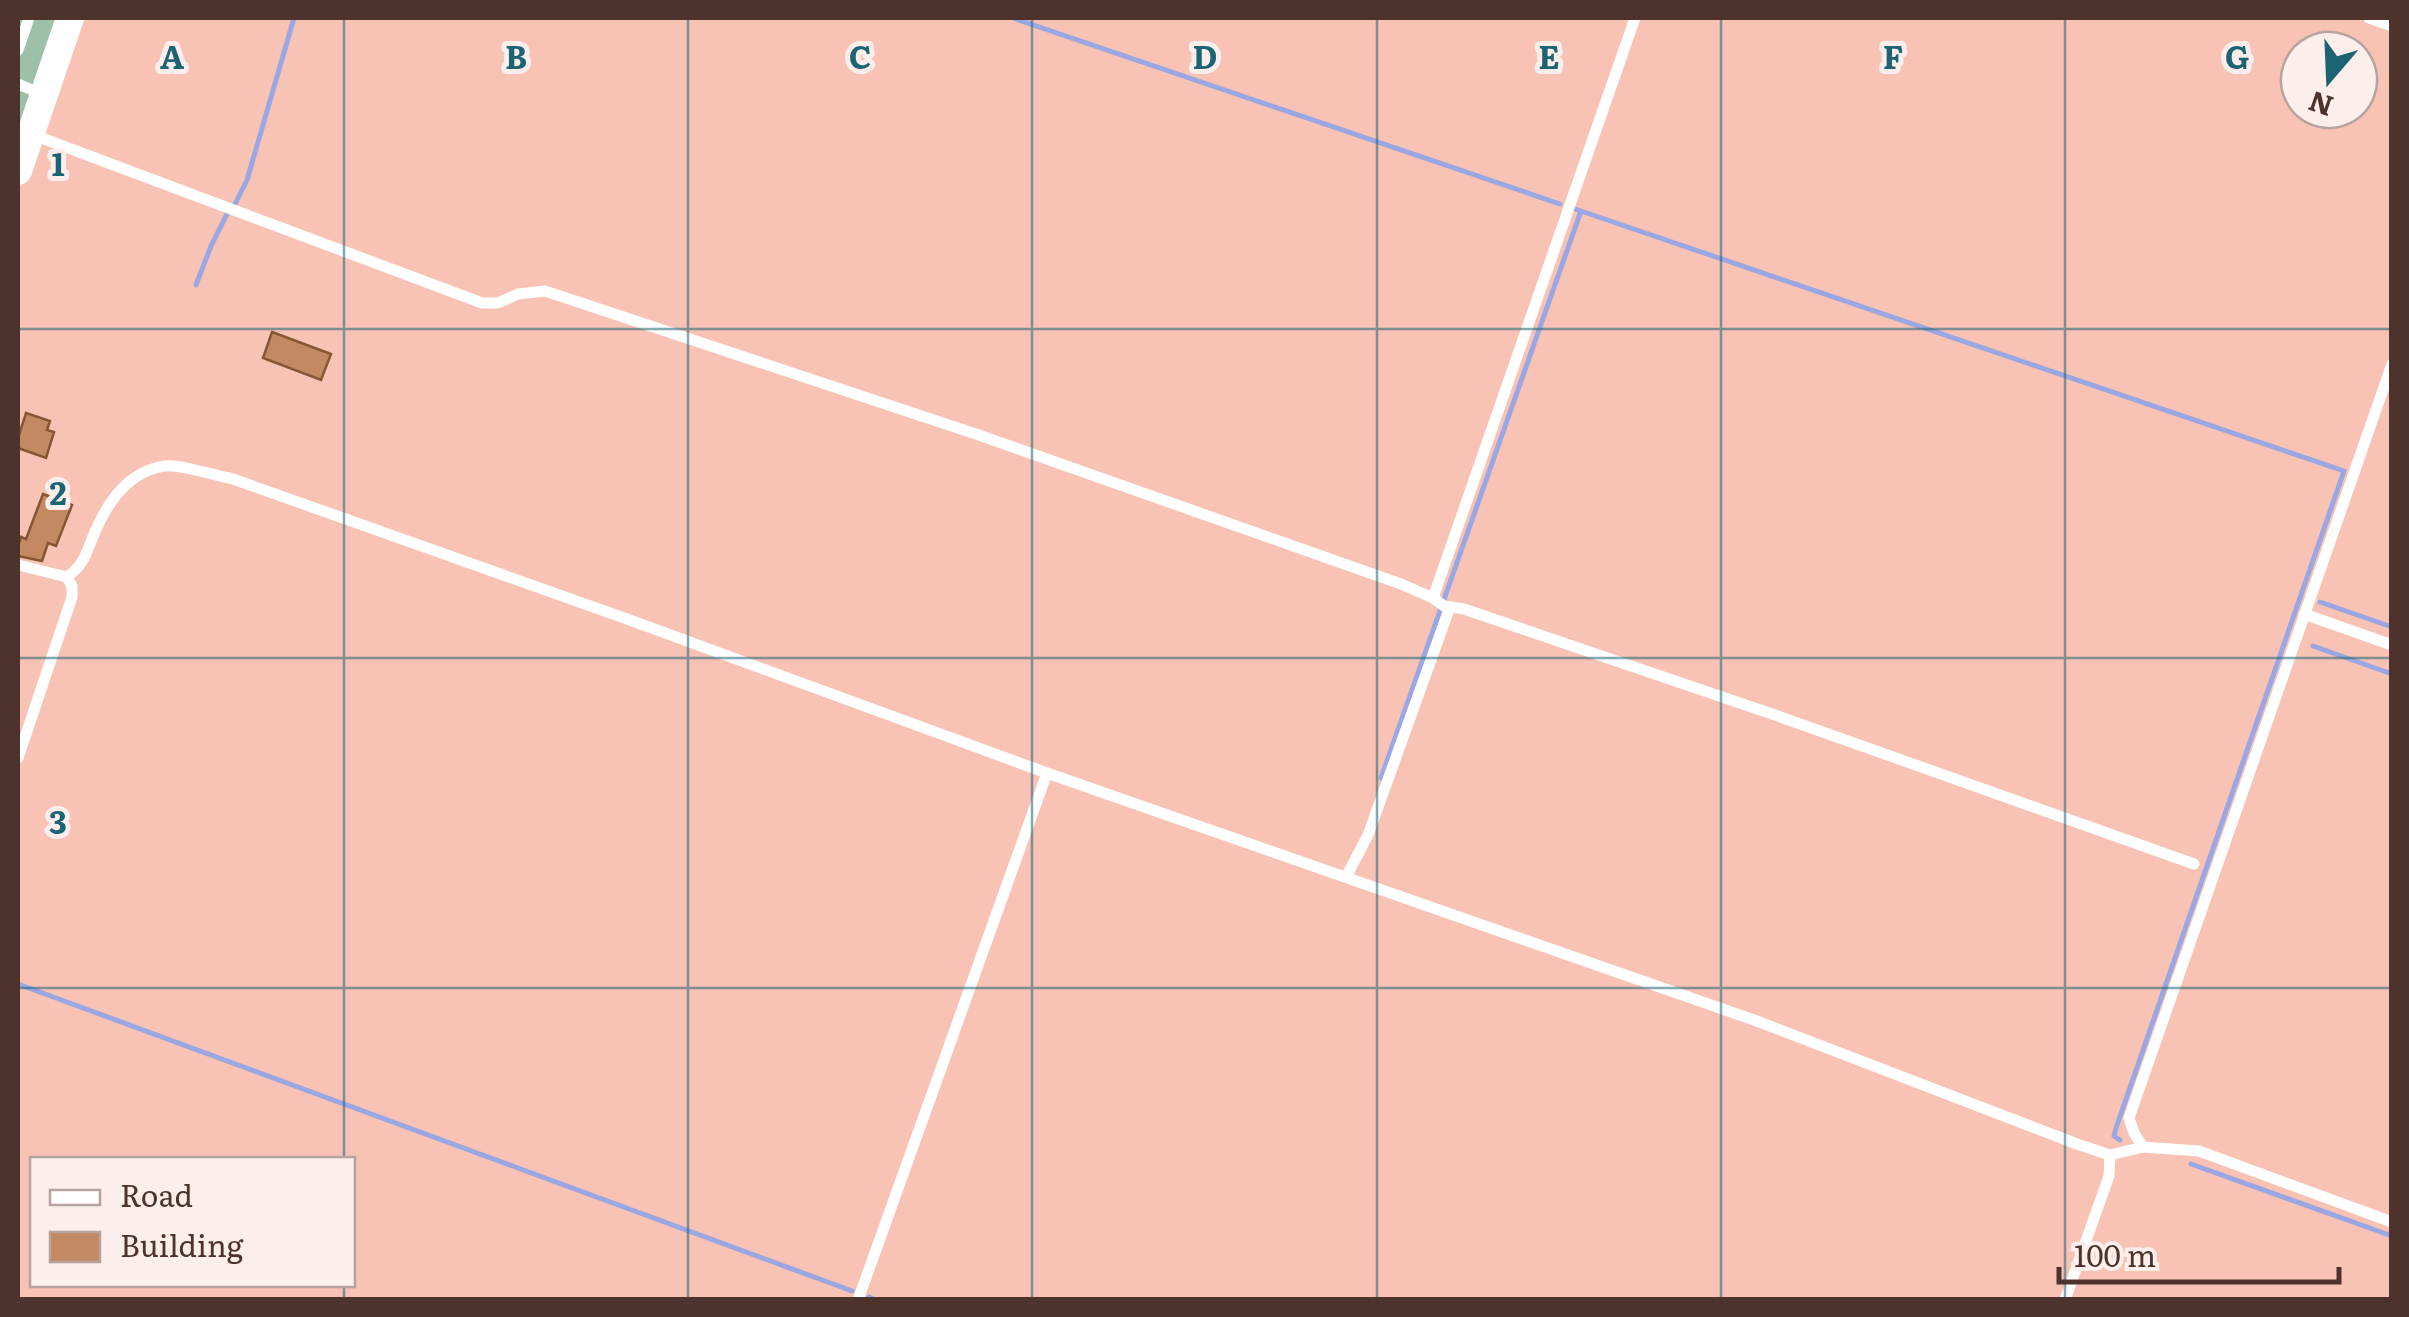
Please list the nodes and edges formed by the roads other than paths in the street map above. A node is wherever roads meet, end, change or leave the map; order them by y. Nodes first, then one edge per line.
1 (29, 18) edge
2 (70, 18) edge
3 (1635, 18) edge
4 (2369, 18) edge
5 (2392, 26) edge
6 (18, 50) edge
7 (18, 84) edge
8 (44, 95) junction
9 (30, 134) junction
10 (18, 171) edge
11 (2392, 364) edge
12 (18, 564) edge
13 (68, 577) junction
14 (1442, 604) junction
15 (2304, 614) junction
16 (2392, 645) edge
17 (18, 758) edge
18 (1047, 772) junction
19 (2194, 864) dead end
20 (1346, 877) junction
21 (2143, 1147) junction
22 (2110, 1155) junction
23 (2392, 1222) edge
24 (858, 1300) edge
25 (2065, 1300) edge

1 - 6 lane
2 - 8 street
3 - 14 lane
4 - 5 lane
7 - 8 lane
8 - 9 street
9 - 10 street
9 - 14 lane
11 - 15 lane
12 - 13 lane
13 - 17 lane
13 - 18 lane
14 - 19 lane
14 - 20 lane
15 - 16 lane
15 - 21 lane
18 - 20 lane
18 - 24 lane
20 - 22 lane
21 - 22 lane
21 - 23 lane
22 - 25 lane

